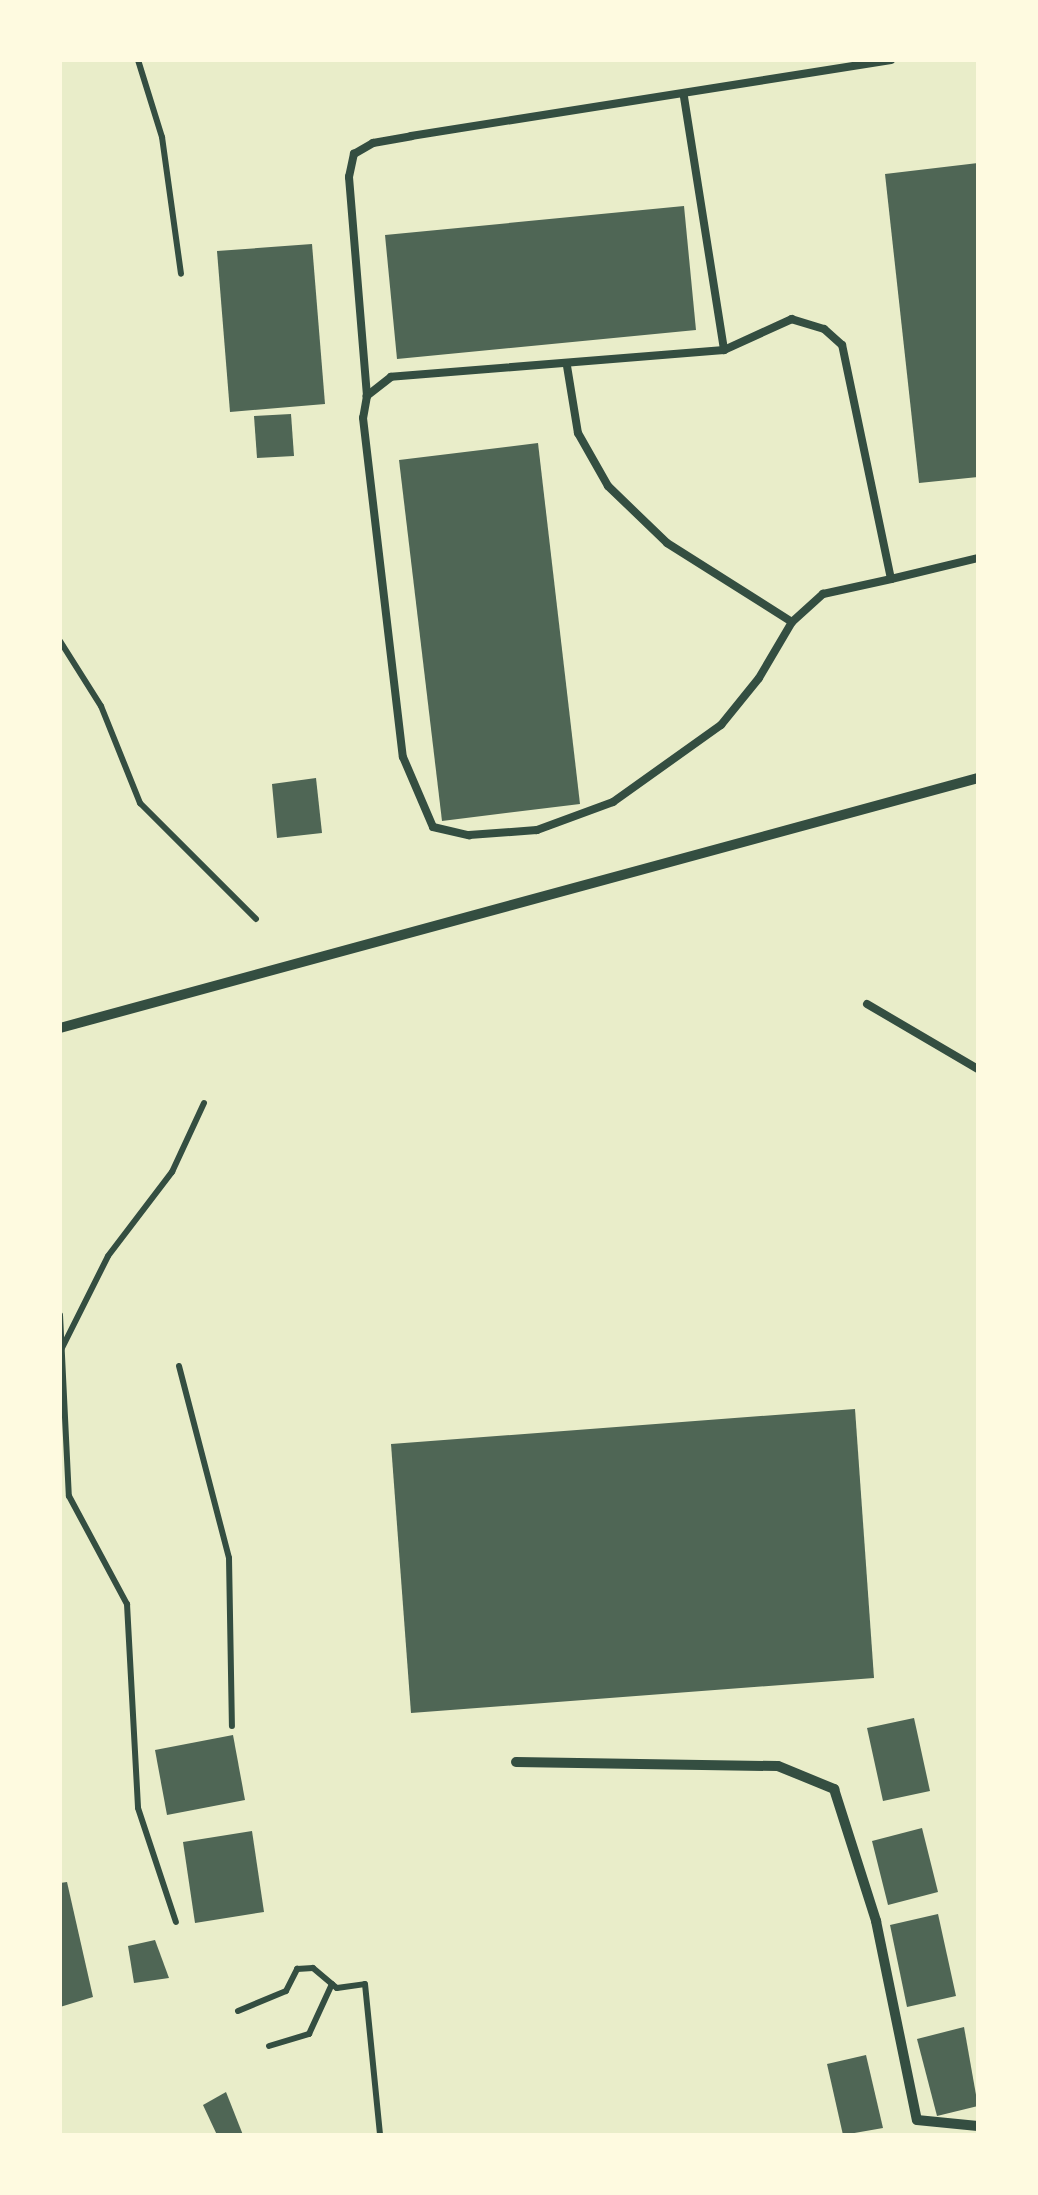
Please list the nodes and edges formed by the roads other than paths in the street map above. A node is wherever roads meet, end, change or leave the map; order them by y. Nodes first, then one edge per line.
1 (813, 60) edge
2 (890, 60) edge
3 (816, 72) junction
4 (684, 97) junction
5 (724, 350) junction
6 (567, 366) junction
7 (368, 396) junction
8 (978, 558) edge
9 (891, 579) junction
10 (792, 622) junction
11 (978, 778) edge
12 (867, 1004) dead end
13 (60, 1028) edge
14 (978, 1069) edge
15 (516, 1762) dead end
16 (978, 2126) edge

1 - 3 lane
2 - 3 lane
3 - 4 lane
4 - 5 lane
4 - 7 lane
5 - 6 lane
5 - 9 lane
6 - 7 lane
6 - 10 lane
7 - 10 lane
8 - 9 lane
9 - 10 lane
11 - 13 street
12 - 14 lane
15 - 16 street

